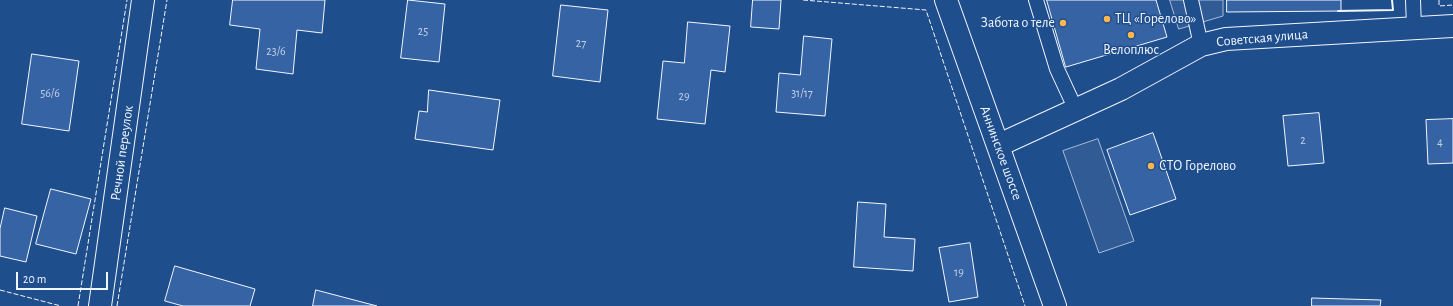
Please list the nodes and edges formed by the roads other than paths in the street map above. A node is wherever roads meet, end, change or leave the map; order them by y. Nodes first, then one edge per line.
1 (143, 0) edge
2 (946, 0) edge
3 (1036, 0) edge
4 (1192, 0) edge
5 (1413, 0) edge
6 (1453, 26) edge
7 (1414, 27) junction
8 (1201, 45) junction
9 (1076, 110) junction
10 (998, 145) junction
11 (100, 306) edge
12 (1055, 306) edge

1 - 11 street, Речной переулок
2 - 10 street, Аннинское шоссе
3 - 9 lane
4 - 8 lane
5 - 7 lane
6 - 7 street, Советская улица
7 - 8 street, Советская улица
8 - 9 street, Советская улица
9 - 10 street, Советская улица
10 - 12 street, Аннинское шоссе

